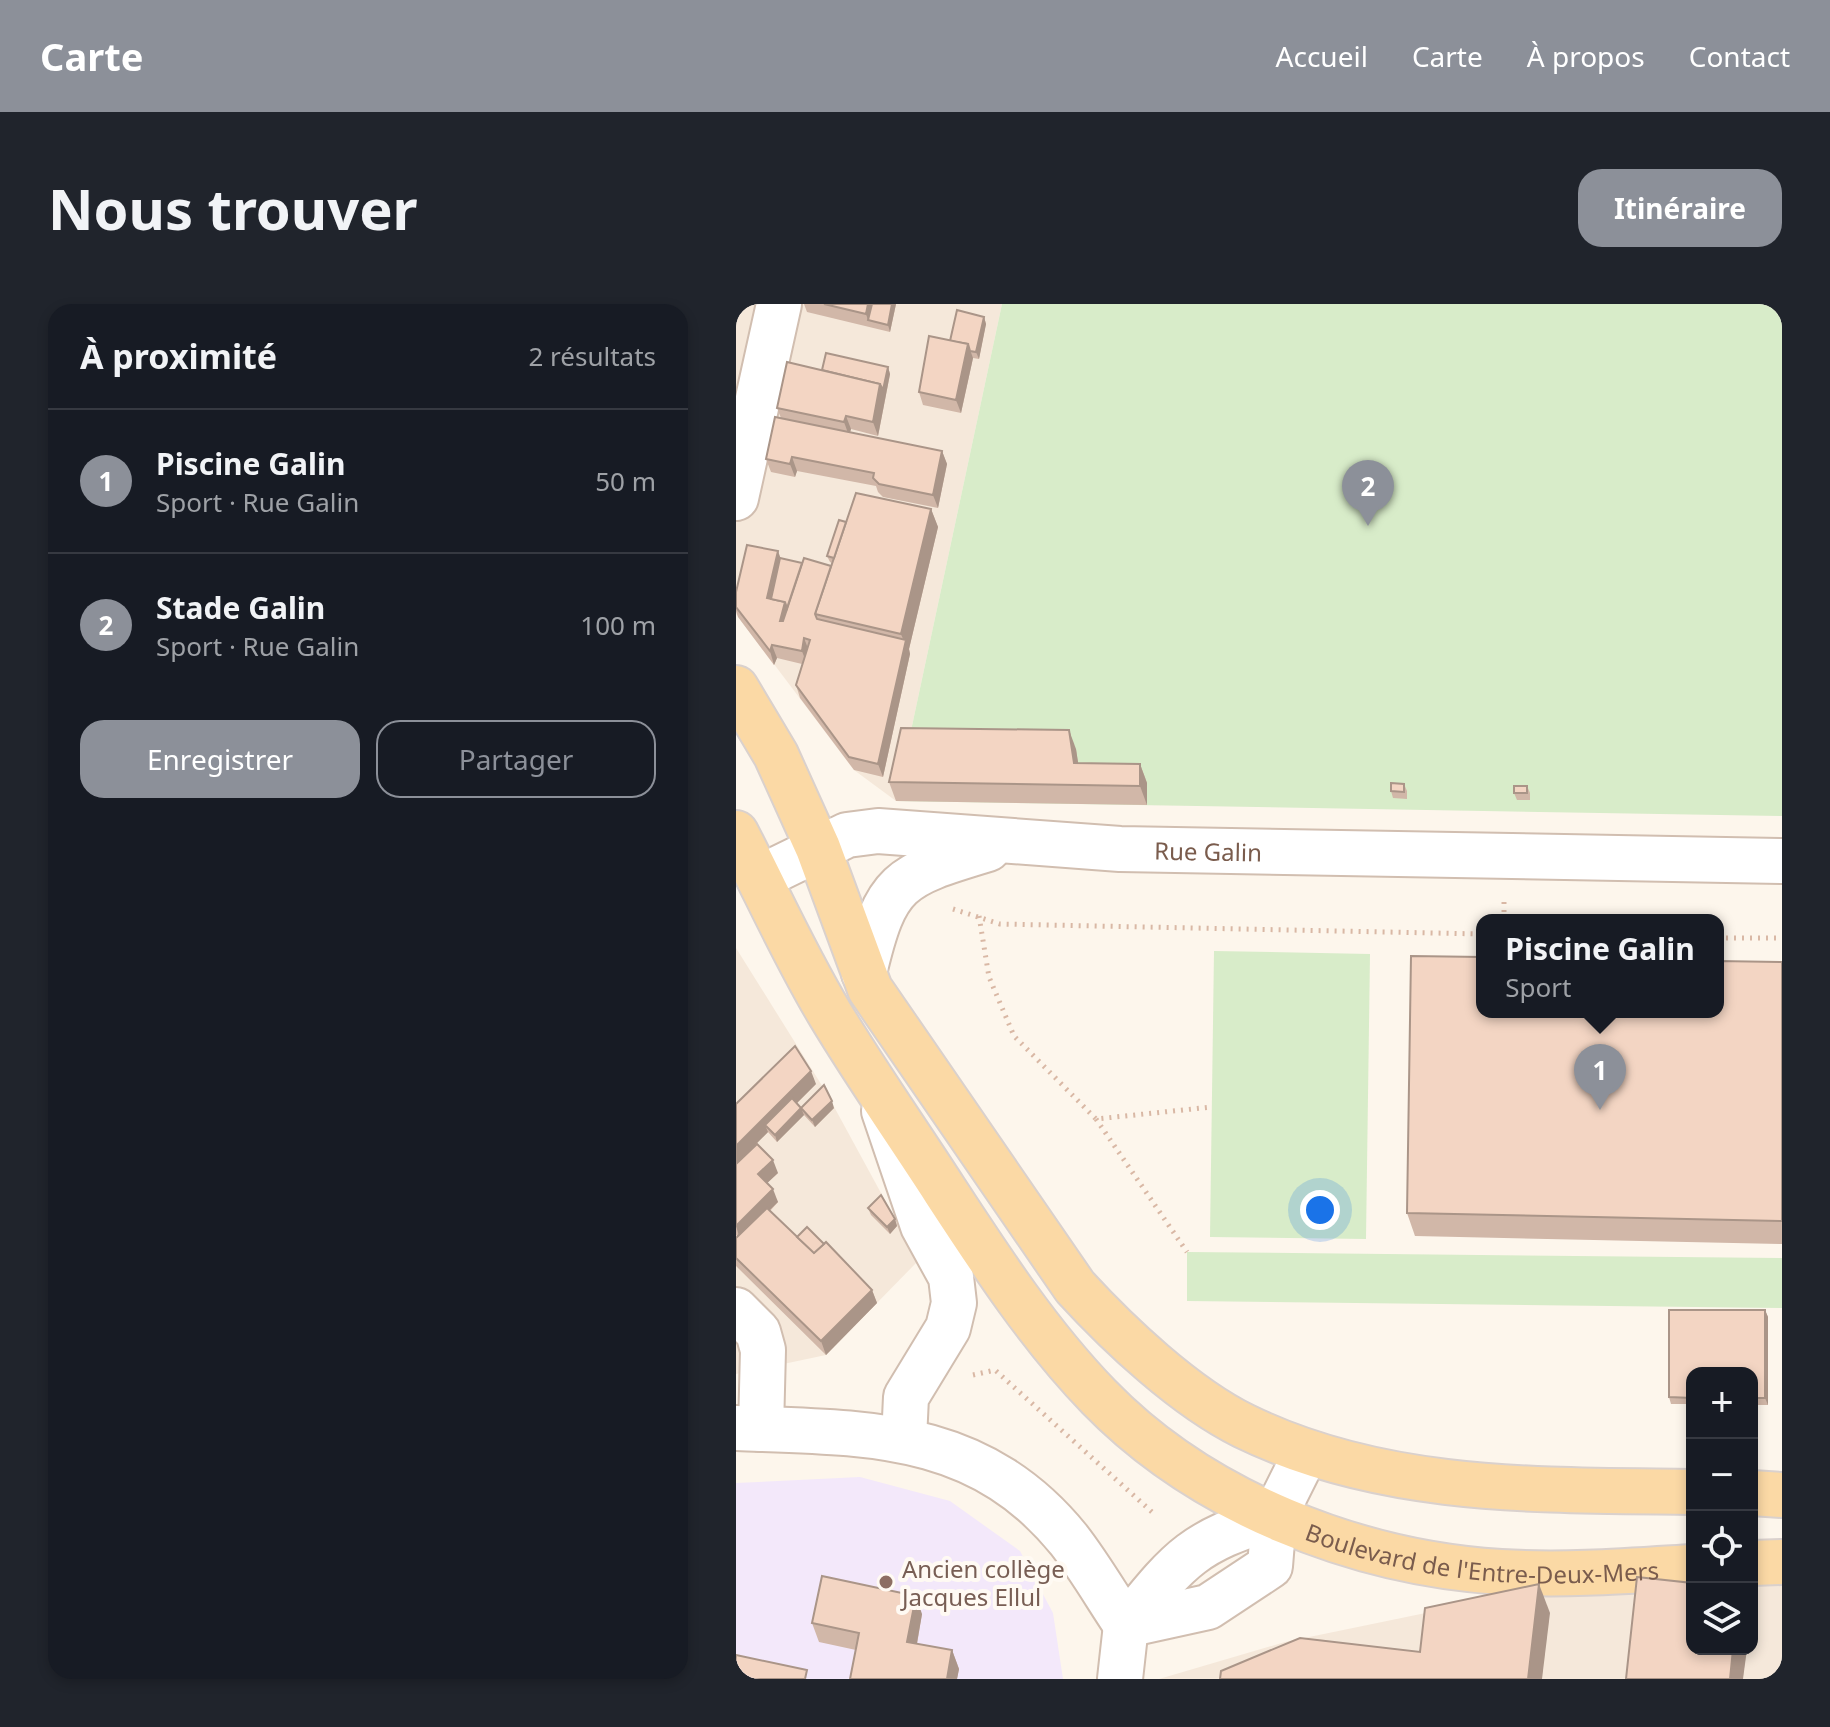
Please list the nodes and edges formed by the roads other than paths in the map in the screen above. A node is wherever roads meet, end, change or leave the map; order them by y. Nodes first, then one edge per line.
1 (779, 304) edge
2 (736, 498) edge
3 (736, 688) edge
4 (736, 833) edge
5 (1016, 840) junction
6 (818, 848) junction
7 (1782, 861) edge
8 (759, 878) junction
9 (864, 973) junction
10 (874, 1082) junction
11 (736, 1310) edge
12 (748, 1429) edge
13 (904, 1439) junction
14 (1306, 1453) junction
15 (1782, 1482) edge
16 (1758, 1490) edge
17 (1686, 1492) edge
18 (1758, 1493) edge
19 (1782, 1495) edge
20 (1274, 1517) junction
21 (1782, 1562) edge
22 (1758, 1563) edge
23 (1686, 1567) edge
24 (1126, 1625) junction
25 (1120, 1679) edge

1 - 2 street
3 - 6 main road
4 - 8 main road
5 - 6 street, Rue Galin
5 - 7 street, Rue Galin
5 - 9 street
6 - 8 street, Rue Galin
6 - 9 main road
8 - 10 main road, Boulevard de l'Entre-Deux-Mers
9 - 14 main road
10 - 13 street
10 - 20 main road, Boulevard de l'Entre-Deux-Mers
11 - 12 street
12 - 13 street
13 - 24 street
14 - 17 main road
14 - 20 street
15 - 16 street
18 - 19 main road
20 - 23 main road, Boulevard de l'Entre-Deux-Mers
20 - 24 street
21 - 22 main road
24 - 25 street

